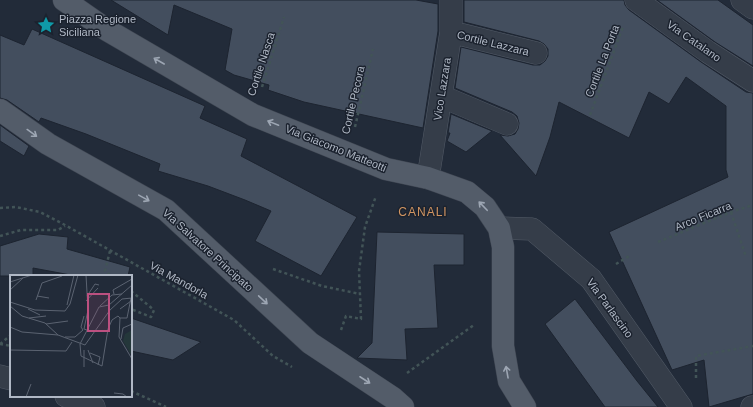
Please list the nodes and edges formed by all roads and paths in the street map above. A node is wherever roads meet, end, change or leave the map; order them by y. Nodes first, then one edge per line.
1 (64, 0) edge
2 (452, 0) edge
3 (636, 0) edge
4 (742, 0) edge
5 (753, 8) edge
6 (284, 17) dead end
7 (623, 27) dead end
8 (451, 32) junction
9 (373, 49) dead end
10 (536, 53) dead end
11 (753, 81) edge
12 (441, 96) junction
13 (0, 110) edge
14 (253, 115) junction
15 (590, 115) dead end
16 (507, 124) dead end
17 (349, 154) junction
18 (386, 169) junction
19 (428, 178) junction
20 (753, 205) edge
21 (0, 208) edge
22 (731, 212) junction
23 (65, 226) junction
24 (499, 228) junction
25 (0, 236) edge
26 (658, 242) dead end
27 (110, 251) junction
28 (746, 257) dead end
29 (110, 275) edge
30 (238, 277) junction
31 (132, 293) edge
32 (360, 294) junction
33 (132, 309) edge
34 (361, 319) dead end
35 (474, 319) dead end
36 (10, 336) edge
37 (0, 344) edge
38 (10, 346) edge
39 (753, 346) edge
40 (297, 370) dead end
41 (0, 376) edge
42 (10, 379) edge
43 (132, 391) edge
44 (69, 397) edge
45 (677, 401) edge
46 (398, 403) edge
47 (94, 407) edge
48 (166, 407) edge
49 (524, 407) edge

14 -> 1 main road, Via Giacomo Matteotti
2 - 8 street, Vico Lazzara
3 - 11 street, Via Catalano
4 - 5 street
6 - 14 path, Cortile Nasca
7 - 15 path, Cortile La Porta
8 - 10 street, Cortile Lazzara
8 - 12 street, Vico Lazzara
9 - 17 path, Cortile Pecora
12 - 16 street
12 - 19 street, Vico Lazzara
13 -> 30 main road, Via Salvatore Principato
17 -> 14 main road, Via Giacomo Matteotti
17 - 18 main road, Via Giacomo Matteotti
18 - 19 main road, Via Giacomo Matteotti
18 - 32 path
24 -> 19 main road, Via Giacomo Matteotti
20 - 22 path, Arco Ficarra
21 - 23 path, Via Mandorla
22 - 26 path, Arco Ficarra
22 - 28 path
23 - 25 path
23 - 27 path, Via Mandorla
24 - 45 street, Via Parlascino
49 -> 24 main road, Via Giacomo Matteotti
27 - 29 path
27 - 40 path, Via Mandorla
30 - 32 path
30 -> 46 main road, Via Salvatore Principato
31 - 33 path
32 - 34 path
35 - 46 path
36 - 37 path
37 - 38 path
39 - 45 path
41 - 42 street
43 - 48 path
44 - 47 street

